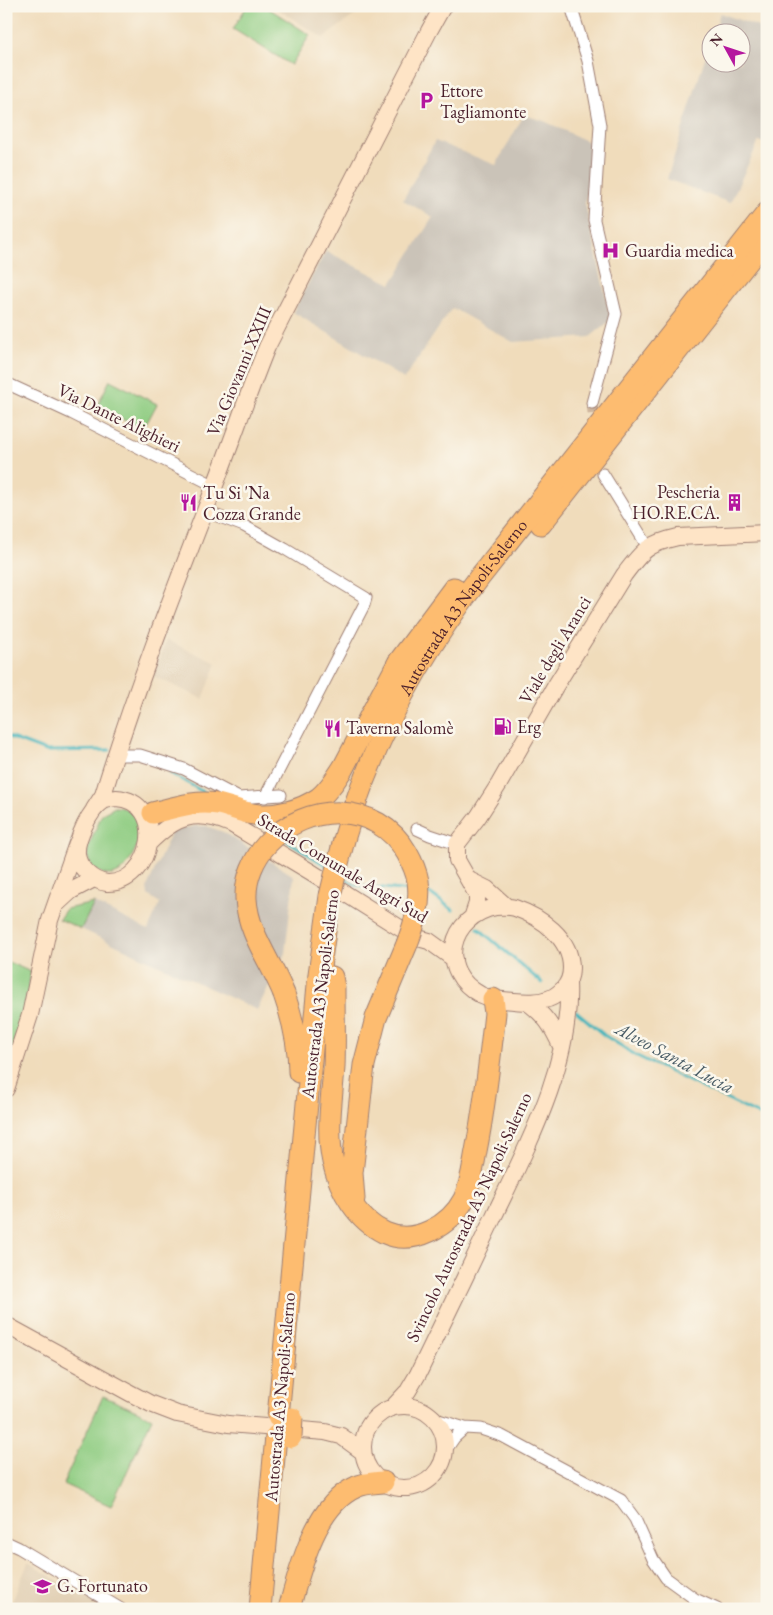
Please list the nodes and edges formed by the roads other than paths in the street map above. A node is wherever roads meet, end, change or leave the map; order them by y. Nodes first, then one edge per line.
1 (444, 6) edge
2 (571, 6) edge
3 (767, 213) edge
4 (767, 237) edge
5 (6, 383) edge
6 (592, 403) tunnel mouth
7 (614, 406) junction
8 (603, 474) dead end
9 (215, 486) junction
10 (204, 510) junction
11 (767, 533) edge
12 (648, 547) junction
13 (114, 762) junction
14 (281, 795) dead end
15 (265, 797) junction
16 (141, 807) junction
17 (94, 809) junction
18 (180, 818) junction
19 (417, 829) dead end
20 (78, 843) junction
21 (149, 843) junction
22 (457, 844) junction
23 (343, 871) junction
24 (94, 879) junction
25 (470, 880) junction
26 (336, 900) junction
27 (56, 904) junction
28 (507, 907) junction
29 (473, 915) junction
30 (458, 931) junction
31 (429, 941) junction
32 (454, 959) junction
33 (332, 977) junction
34 (568, 983) junction
35 (492, 999) junction
36 (527, 1002) junction
37 (561, 1046) junction
38 (6, 1089) edge
39 (359, 1213) junction
40 (295, 1231) junction
41 (6, 1324) edge
42 (418, 1374) junction
43 (393, 1407) junction
44 (432, 1417) junction
45 (284, 1427) junction
46 (368, 1427) junction
47 (465, 1428) junction
48 (342, 1436) junction
49 (445, 1451) junction
50 (363, 1452) junction
51 (382, 1482) junction
52 (6, 1542) edge
53 (121, 1609) edge
54 (260, 1609) edge
55 (275, 1609) edge
56 (289, 1609) edge
57 (717, 1609) edge

1 - 9 main road, Via Giovanni XXIII
2 - 6 street
3 - 7 highway, Autostrada A3 Napoli-Salerno
4 - 23 highway, Autostrada A3 Napoli-Salerno
5 - 9 street, Via Dante Alighieri
7 - 16 highway
7 - 23 highway, Autostrada A3 Napoli-Salerno
8 - 12 street
9 - 10 main road, Via Giovanni XXIII
10 - 13 main road, Via Giovanni XXIII
10 - 15 street
11 - 12 main road, Viale degli Aranci
12 - 22 main road, Viale degli Aranci
13 - 15 street
13 - 16 main road
13 - 17 main road, Via Giovanni XXIII
14 - 15 street
16 - 17 main road
16 - 18 main road, Strada Comunale Angri Sud
16 - 21 main road
17 - 20 main road
18 - 21 main road
18 - 31 main road, Strada Comunale Angri Sud
19 - 22 street
20 - 24 main road
20 - 27 main road
21 - 24 main road
22 - 25 main road
23 - 26 highway, Autostrada A3 Napoli-Salerno
24 - 27 main road
25 - 28 main road
25 - 29 main road
26 - 33 highway, Autostrada A3 Napoli-Salerno
26 - 40 highway, Autostrada A3 Napoli-Salerno
27 - 38 main road
28 - 29 main road
28 - 34 main road
29 - 30 main road
30 - 31 main road, Strada Comunale Angri Sud
30 - 32 main road
31 - 32 main road, Strada Comunale Angri Sud
32 - 35 main road
33 - 39 highway
33 - 45 highway, Autostrada A3 Napoli-Salerno
34 - 36 main road
34 - 37 main road, Svincolo Autostrada A3 Napoli-Salerno
35 - 36 main road
35 - 39 highway
36 - 37 main road
37 - 42 main road, Svincolo Autostrada A3 Napoli-Salerno
39 - 40 highway, bridge
40 - 45 highway, Autostrada A3 Napoli-Salerno
41 - 48 main road
42 - 43 main road, Svincolo Autostrada A3 Napoli-Salerno
42 - 44 main road
43 - 44 main road
43 - 46 main road
44 - 47 street
44 - 49 main road
45 - 54 highway, Autostrada A3 Napoli-Salerno
45 - 55 highway, Autostrada A3 Napoli-Salerno
46 - 48 main road
46 - 50 main road
47 - 49 street
47 - 57 street
48 - 50 main road
49 - 51 main road
50 - 51 main road
51 - 56 highway
52 - 53 street

